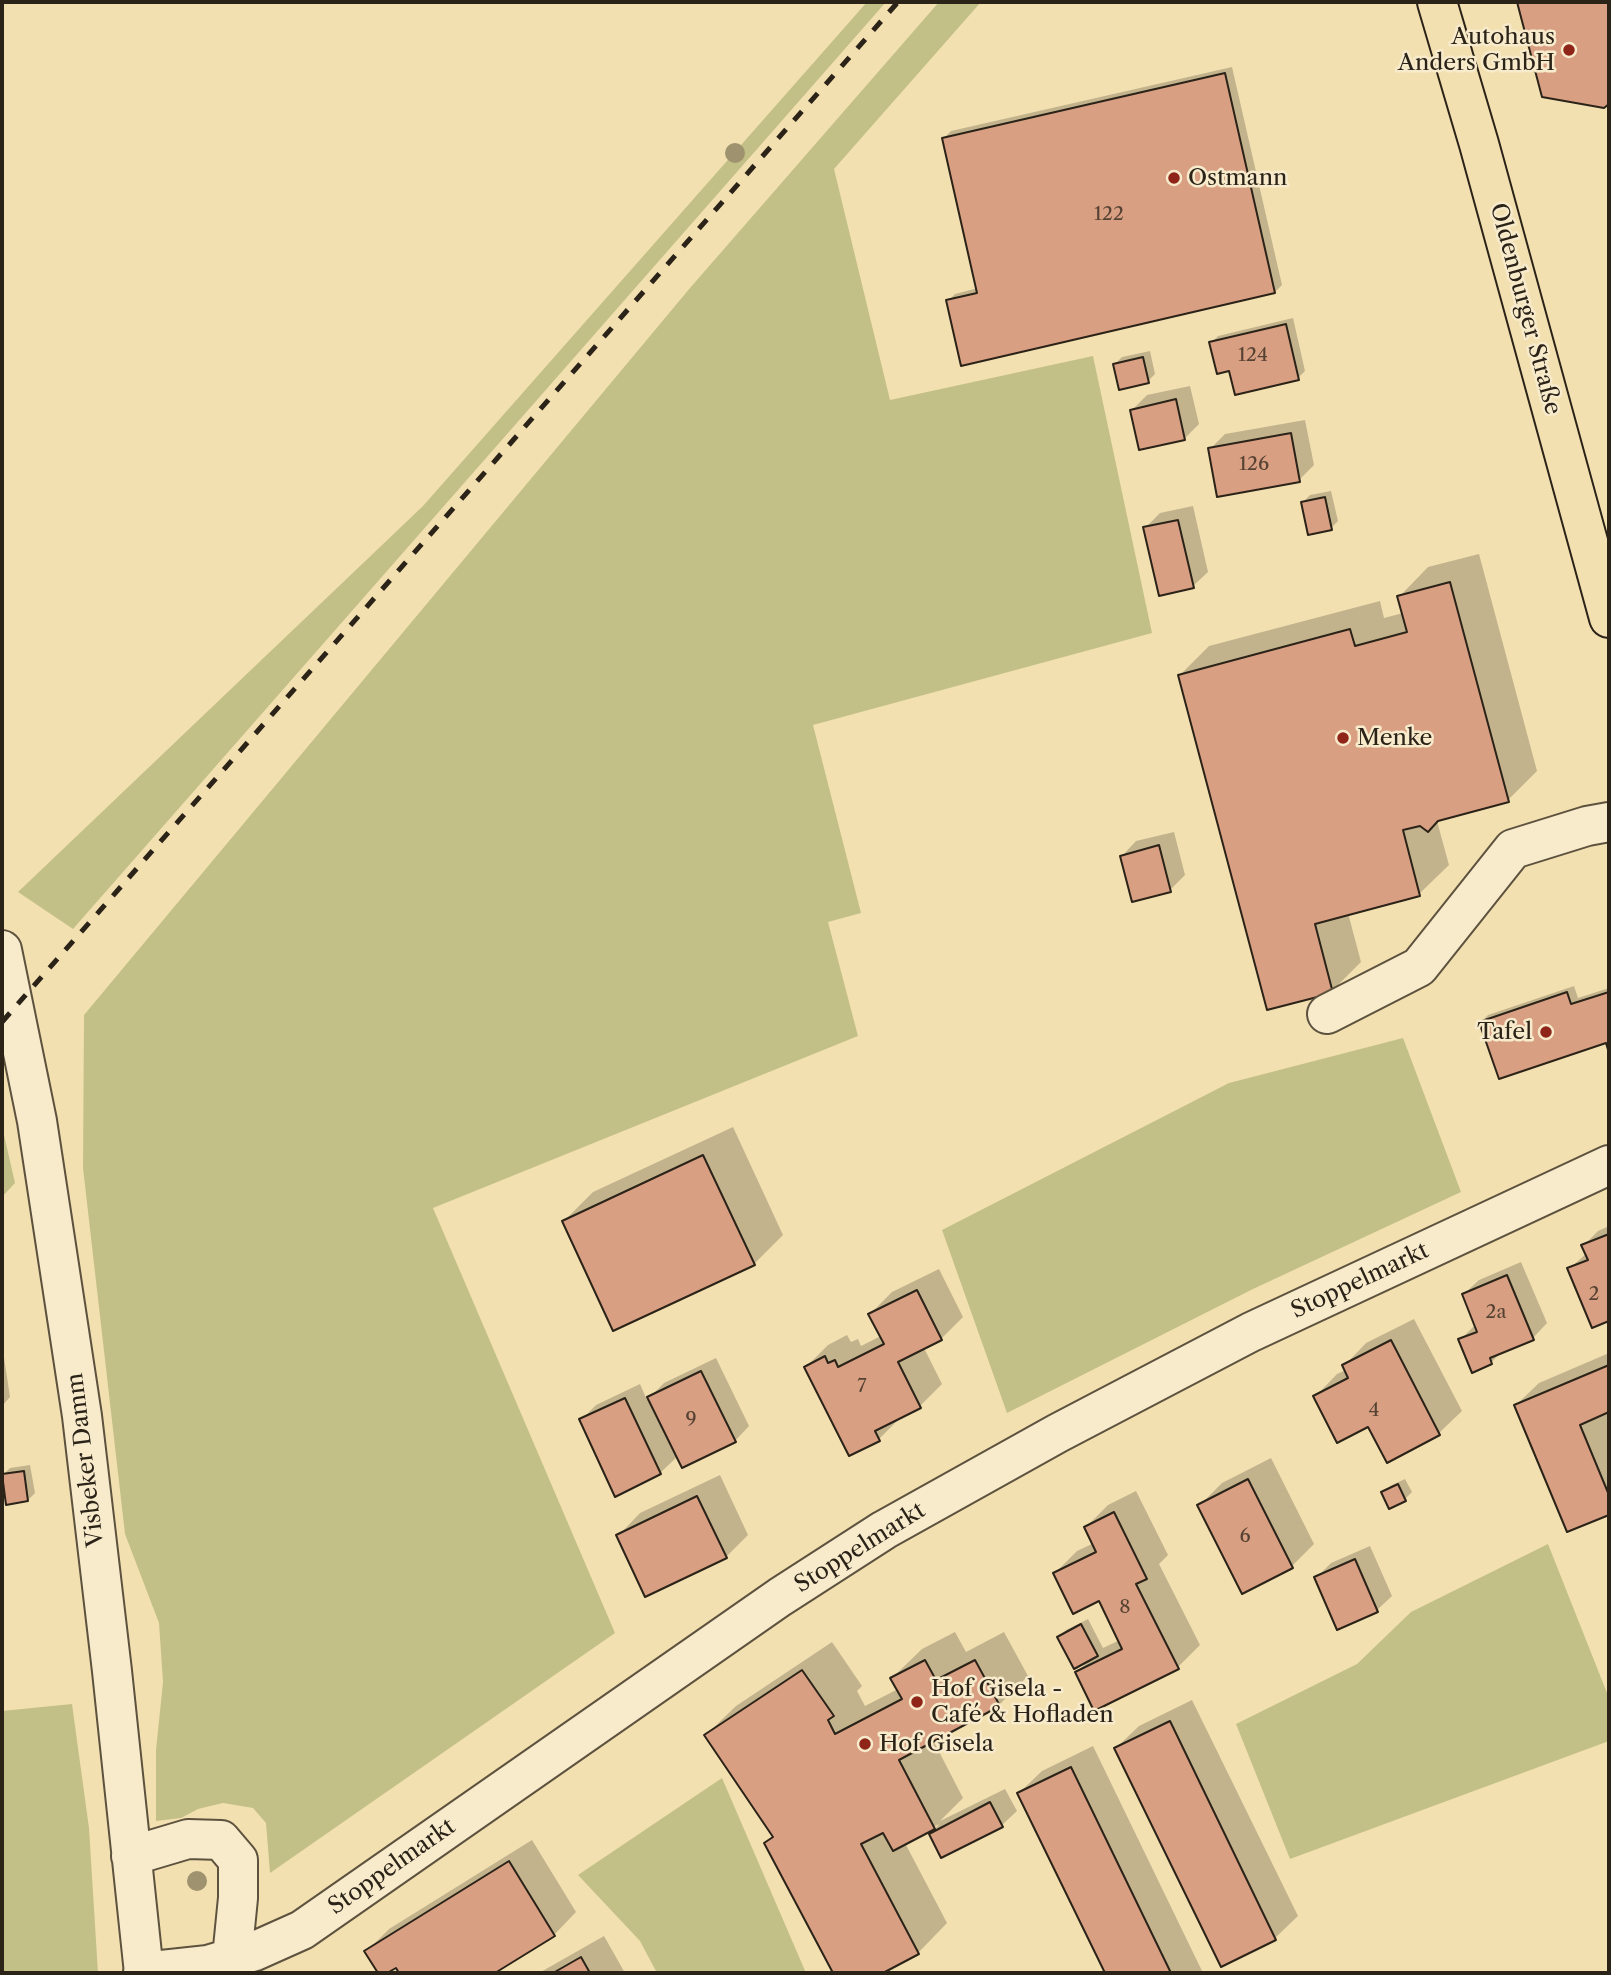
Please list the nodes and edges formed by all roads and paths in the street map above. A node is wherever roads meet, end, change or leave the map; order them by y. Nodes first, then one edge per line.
1 (1437, 2) edge
2 (1609, 618) edge
3 (1609, 822) edge
4 (2, 950) edge
5 (1327, 1014) dead end
6 (1609, 1165) edge
7 (131, 1856) junction
8 (232, 1958) junction
9 (143, 1972) edge

1 - 2 main road, Oldenburger Straße
3 - 5 street
4 - 7 street, Visbeker Damm
6 - 8 street, Stoppelmarkt
7 - 8 street
7 - 9 street, Visbeker Damm
8 - 9 street, Stoppelmarkt

